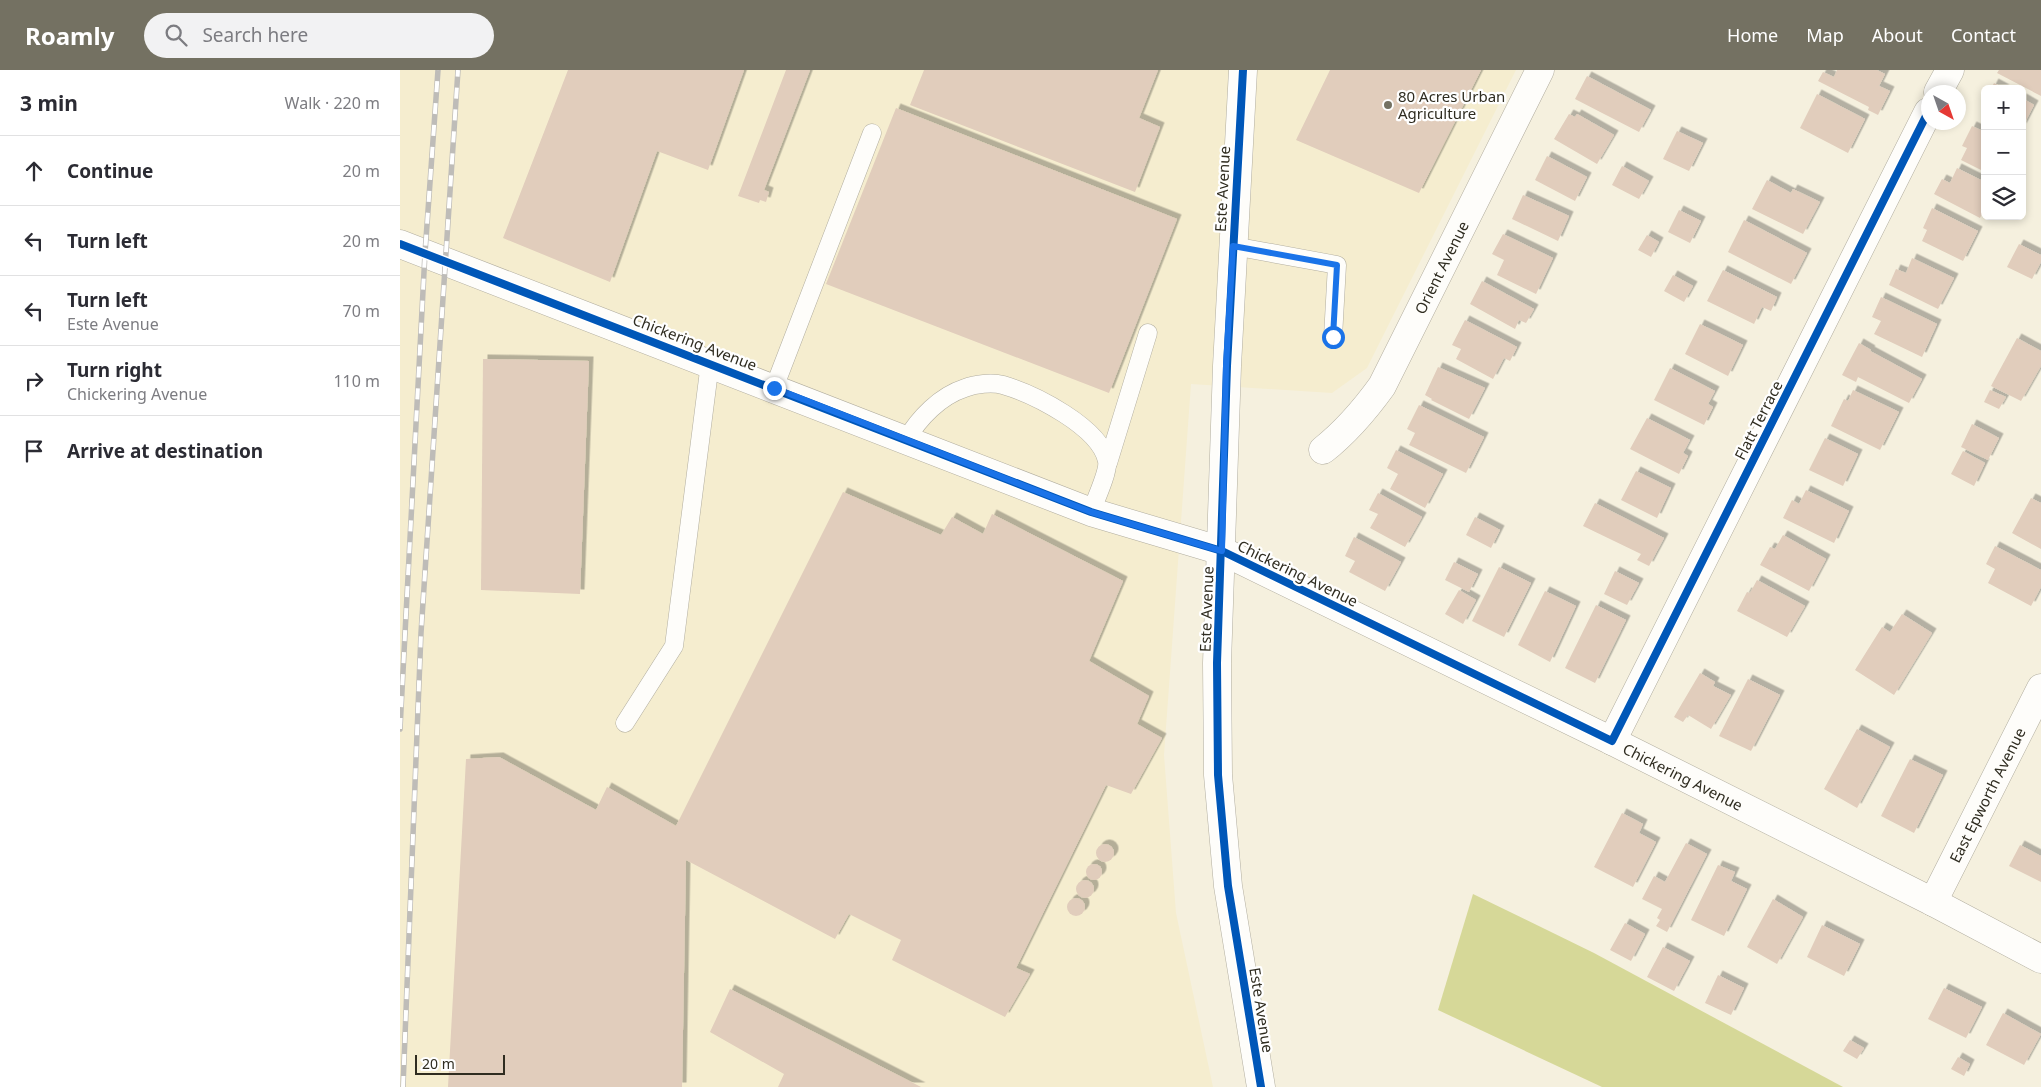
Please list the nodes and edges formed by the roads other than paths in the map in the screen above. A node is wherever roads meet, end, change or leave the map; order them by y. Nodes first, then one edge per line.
1 (1243, 70) edge
2 (1540, 70) edge
3 (1950, 70) edge
4 (1942, 85) edge
5 (1921, 126) edge
6 (872, 133) dead end
7 (400, 244) edge
8 (1233, 246) junction
9 (1148, 333) dead end
10 (1333, 337) dead end
11 (710, 363) junction
12 (774, 388) junction
13 (906, 440) junction
14 (1323, 450) dead end
15 (1108, 464) junction
16 (1091, 512) junction
17 (1222, 551) junction
18 (2041, 688) edge
19 (625, 723) dead end
20 (1612, 741) junction
21 (1933, 902) junction
22 (2041, 959) edge
23 (1261, 1087) edge

1 - 8 street, Este Avenue
2 - 14 street, Orient Avenue
3 - 4 street
5 - 20 street, Flatt Terrace
6 - 12 lane
7 - 11 street, Chickering Avenue
8 - 10 lane
8 - 17 street, Este Avenue
9 - 15 lane
11 - 12 street, Chickering Avenue
11 - 19 lane
12 - 13 street, Chickering Avenue
13 - 15 lane
13 - 16 street, Chickering Avenue
15 - 16 lane
16 - 17 street, Chickering Avenue
17 - 20 street, Chickering Avenue
17 - 23 street, Este Avenue
18 - 21 street, East Epworth Avenue
20 - 21 street, Chickering Avenue
21 - 22 street, Chickering Avenue

